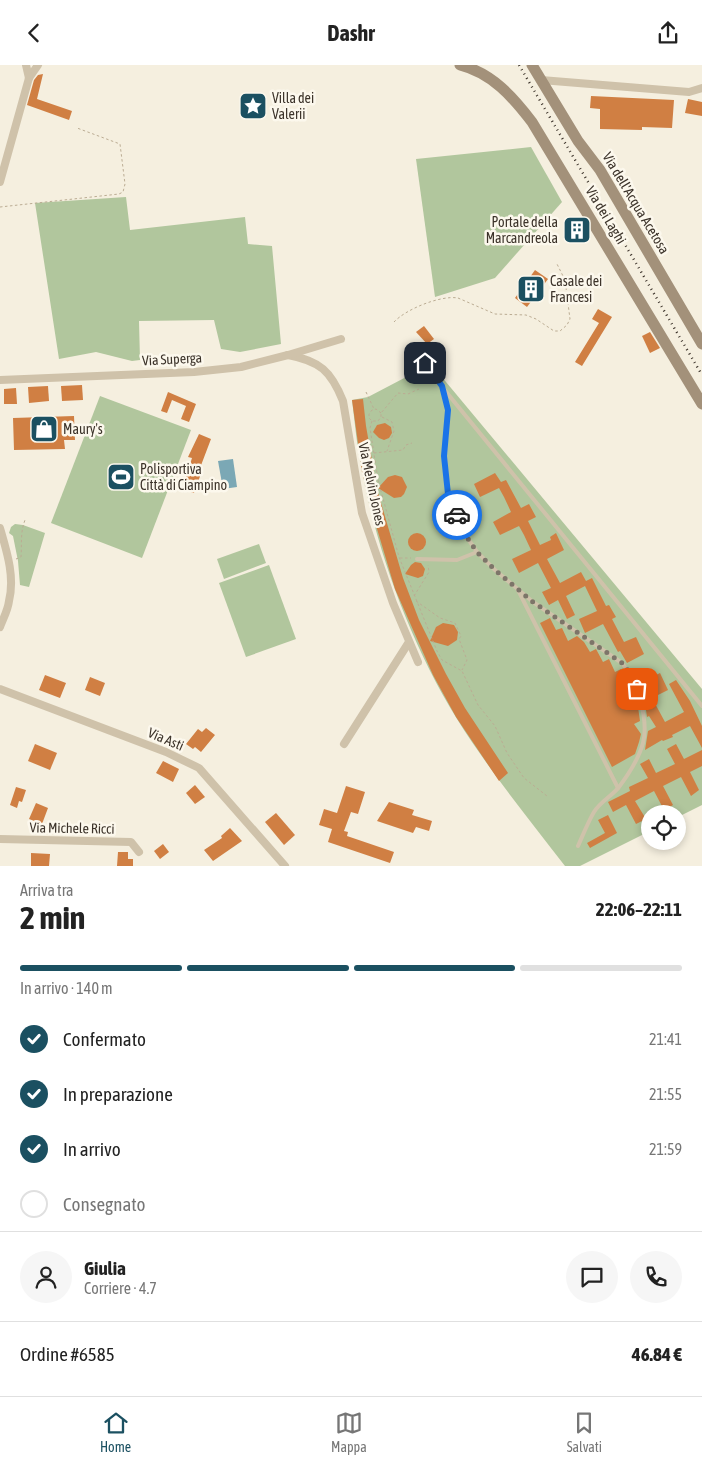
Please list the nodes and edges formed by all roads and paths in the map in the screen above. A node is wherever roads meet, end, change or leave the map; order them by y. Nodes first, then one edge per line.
1 (460, 65) edge
2 (472, 65) edge
3 (532, 65) edge
4 (32, 68) edge
5 (483, 73) junction
6 (541, 80) junction
7 (702, 88) edge
8 (76, 128) dead end
9 (0, 182) edge
10 (0, 207) edge
11 (557, 264) dead end
12 (394, 322) dead end
13 (341, 339) dead end
14 (702, 344) edge
15 (288, 355) junction
16 (425, 363) dead end
17 (0, 380) edge
18 (442, 386) junction
19 (419, 389) dead end
20 (366, 392) dead end
21 (702, 404) edge
22 (374, 409) junction
23 (381, 413) junction
24 (382, 417) junction
25 (372, 421) junction
26 (412, 443) dead end
27 (388, 451) junction
28 (374, 453) junction
29 (25, 520) dead end
30 (0, 528) edge
31 (477, 552) junction
32 (399, 557) junction
33 (16, 559) dead end
34 (417, 559) joint
35 (427, 559) junction
36 (517, 588) junction
37 (414, 597) junction
38 (416, 601) junction
39 (0, 627) edge
40 (409, 642) junction
41 (418, 662) dead end
42 (462, 671) junction
43 (0, 689) edge
44 (702, 706) edge
45 (344, 744) dead end
46 (618, 787) junction
47 (547, 797) dead end
48 (0, 839) edge
49 (578, 847) dead end
50 (139, 852) dead end
51 (285, 866) edge

1 - 5 main road, Via dei Laghi
2 - 5 main road
3 - 6 main road, Via dell'Acqua Acetosa
4 - 9 street
5 - 21 main road, Via dei Laghi
6 - 7 street
6 - 14 main road, Via dell'Acqua Acetosa
8 - 10 path
11 - 12 path
13 - 15 street, Via Superga
15 - 17 street, Via Superga
15 - 40 street, Via Melvin Jones
16 - 18 lane
18 - 31 lane
18 - 44 lane
19 - 23 path
20 - 22 path
22 - 23 path
22 - 25 path
23 - 24 path
24 - 25 path
24 - 27 path
25 - 28 path
26 - 27 path
27 - 28 path
28 - 32 path
29 - 33 path
30 - 39 street
31 - 35 lane
31 - 36 lane
32 - 34 path
32 - 37 path
34 - 35 lane
35 - 37 path
36 - 46 lane
36 - 46 lane
37 - 38 path
38 - 42 path
38 - 42 path
40 - 41 street, Via Melvin Jones
40 - 45 street
42 - 47 path
43 - 51 street, Via Asti
46 - 49 lane
48 - 50 street, Via Michele Ricci

